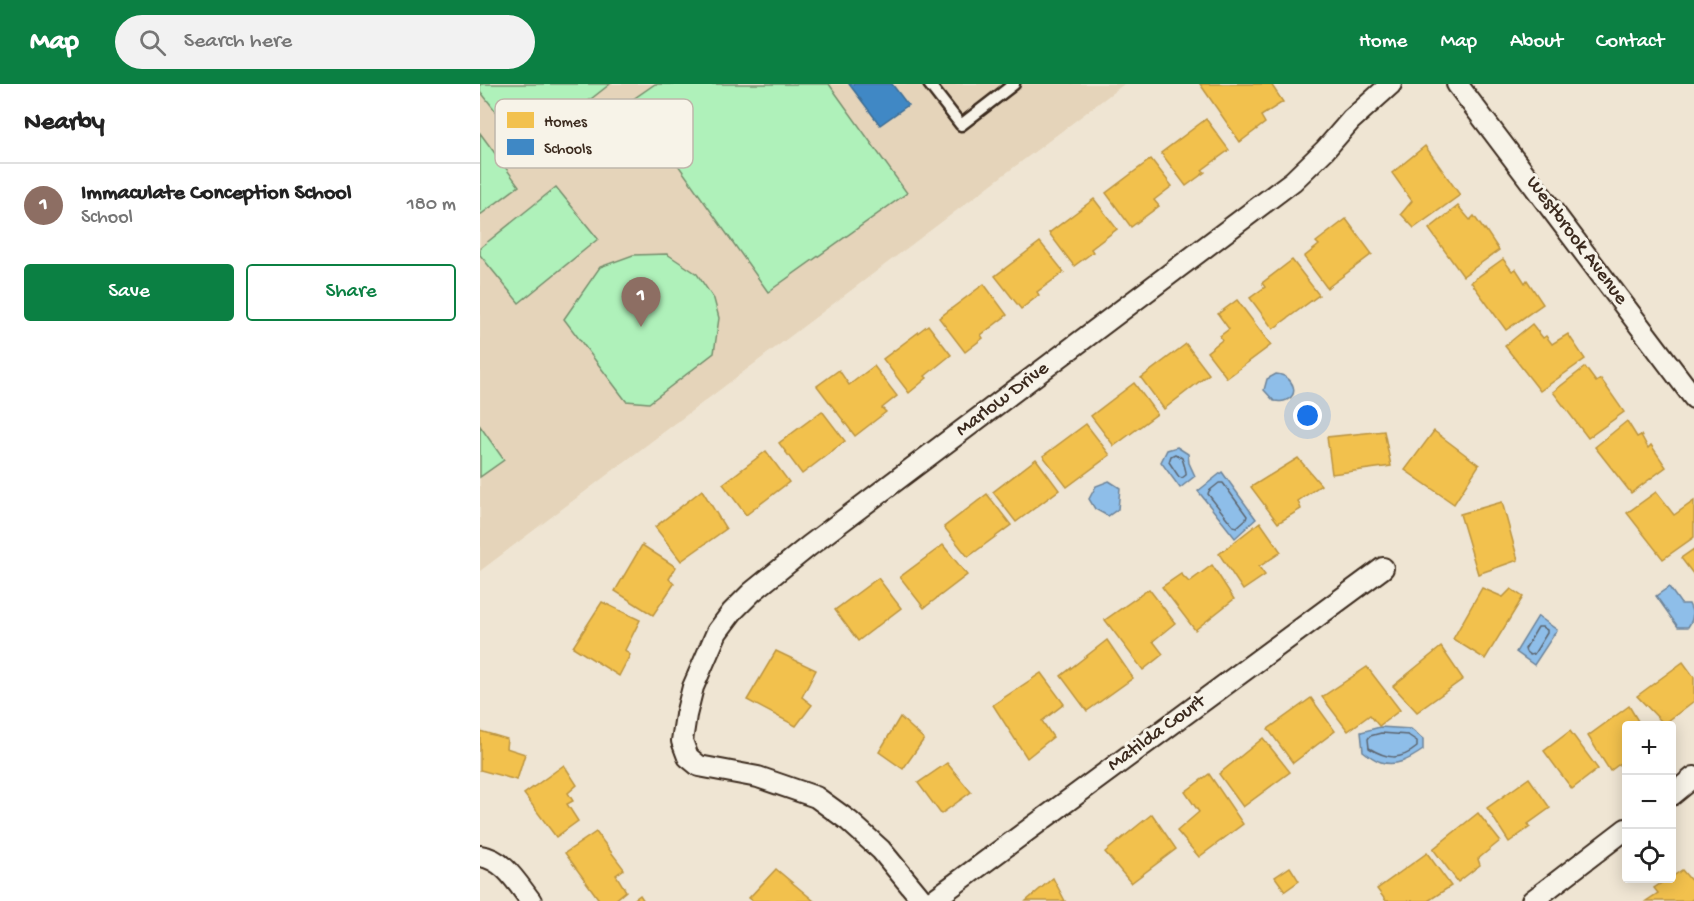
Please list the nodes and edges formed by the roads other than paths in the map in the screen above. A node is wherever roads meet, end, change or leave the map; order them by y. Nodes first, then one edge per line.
1 (929, 84) edge
2 (1014, 84) edge
3 (1390, 84) edge
4 (1457, 84) edge
5 (1694, 398) edge
6 (1383, 568) dead end
7 (1694, 777) edge
8 (1676, 791) edge
9 (1622, 832) edge
10 (480, 856) edge
11 (531, 901) edge
12 (923, 901) edge
13 (932, 901) edge
14 (1532, 901) edge

1 - 2 lane
3 - 12 street, Marlow Drive
4 - 5 street, Westbrook Avenue
6 - 13 street, Matilda Court
7 - 8 street
9 - 14 street
10 - 11 street

